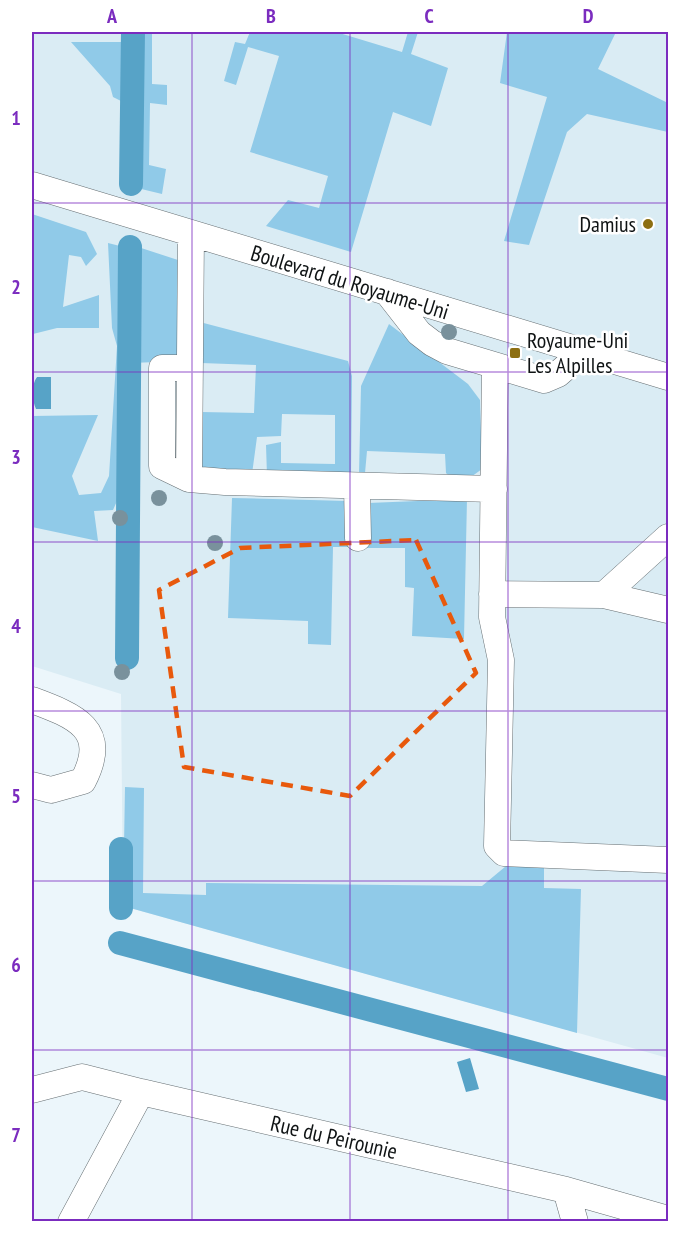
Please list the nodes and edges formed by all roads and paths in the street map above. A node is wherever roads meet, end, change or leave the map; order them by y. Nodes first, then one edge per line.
1 (32, 185) edge
2 (191, 233) junction
3 (387, 292) junction
4 (583, 352) junction
5 (495, 366) junction
6 (669, 378) edge
7 (357, 486) junction
8 (494, 489) junction
9 (669, 537) edge
10 (358, 538) dead end
11 (492, 594) junction
12 (604, 595) junction
13 (669, 610) edge
14 (32, 700) edge
15 (32, 785) edge
16 (669, 860) edge
17 (32, 1090) edge
18 (141, 1092) junction
19 (566, 1190) junction
20 (669, 1219) edge
21 (72, 1221) edge
22 (575, 1221) edge

1 - 2 street, Boulevard du Royaume-Uni
2 - 3 street, Boulevard du Royaume-Uni
2 - 7 street
3 - 4 street, Boulevard du Royaume-Uni
3 - 5 street
4 - 5 street
4 - 6 street, Boulevard du Royaume-Uni
5 - 8 street
7 - 8 street
7 - 10 street
8 - 11 street
9 - 12 street
11 - 12 street
11 - 16 street
12 - 13 street
14 - 15 street
17 - 18 street, Rue du Peirounie
18 - 19 street, Rue du Peirounie
18 - 21 street
19 - 20 street, Rue du Peirounie
19 - 22 street

